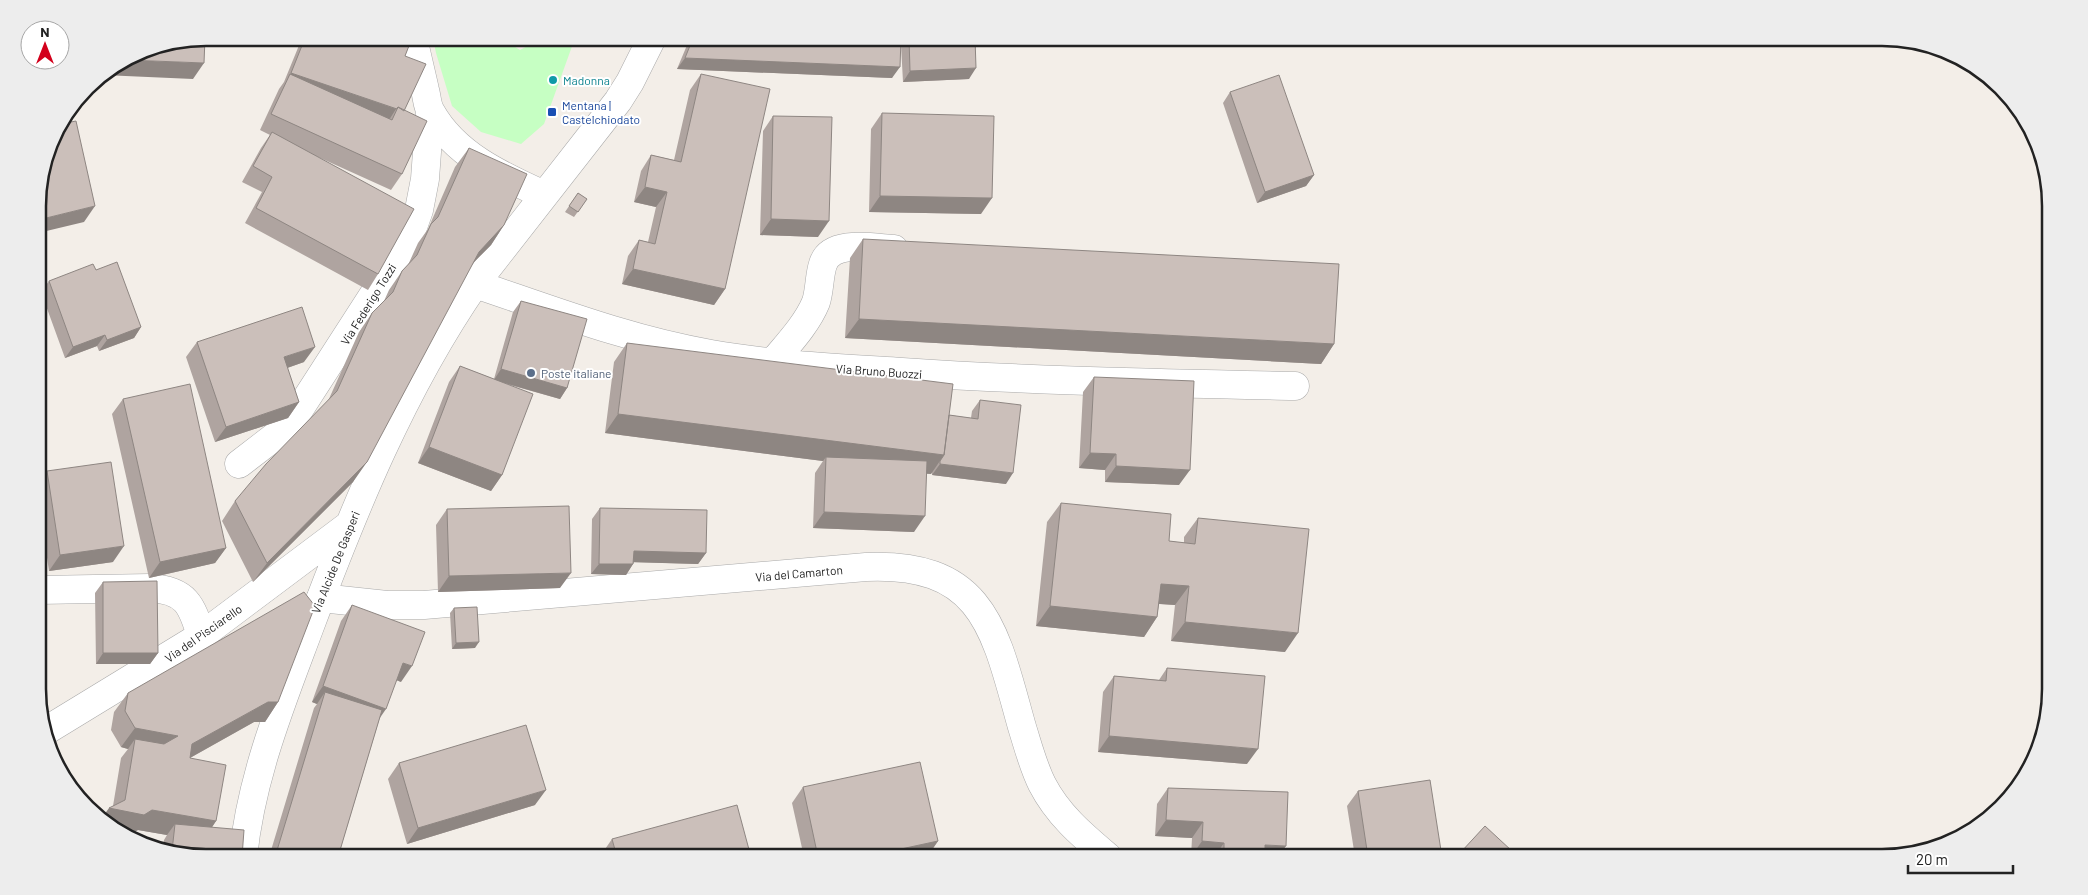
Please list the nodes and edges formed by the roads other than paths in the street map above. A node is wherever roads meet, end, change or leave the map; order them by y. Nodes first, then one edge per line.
1 (415, 46) edge
2 (648, 46) edge
3 (430, 111) junction
4 (544, 195) junction
5 (917, 250) edge
6 (475, 284) junction
7 (773, 362) junction
8 (1295, 386) dead end
9 (239, 464) dead end
10 (350, 524) junction
11 (46, 590) edge
12 (321, 598) junction
13 (201, 636) junction
14 (51, 727) edge
15 (1098, 848) edge
16 (244, 849) edge

1 - 3 street
2 - 4 street, Via Alcide De Gasperi
3 - 4 street
3 - 9 street, Via Federigo Tozzi
4 - 6 street, Via Alcide De Gasperi
5 - 7 street
6 - 7 street, Via Bruno Buozzi
6 - 10 street, Via Alcide De Gasperi
7 - 8 street, Via Bruno Buozzi
10 - 12 street, Via Alcide De Gasperi
10 - 13 street, Via del Pisciarello
11 - 13 street
12 - 15 street, Via del Camarton
12 - 16 street, Via Alcide De Gasperi
13 - 14 street, Via del Pisciarello

